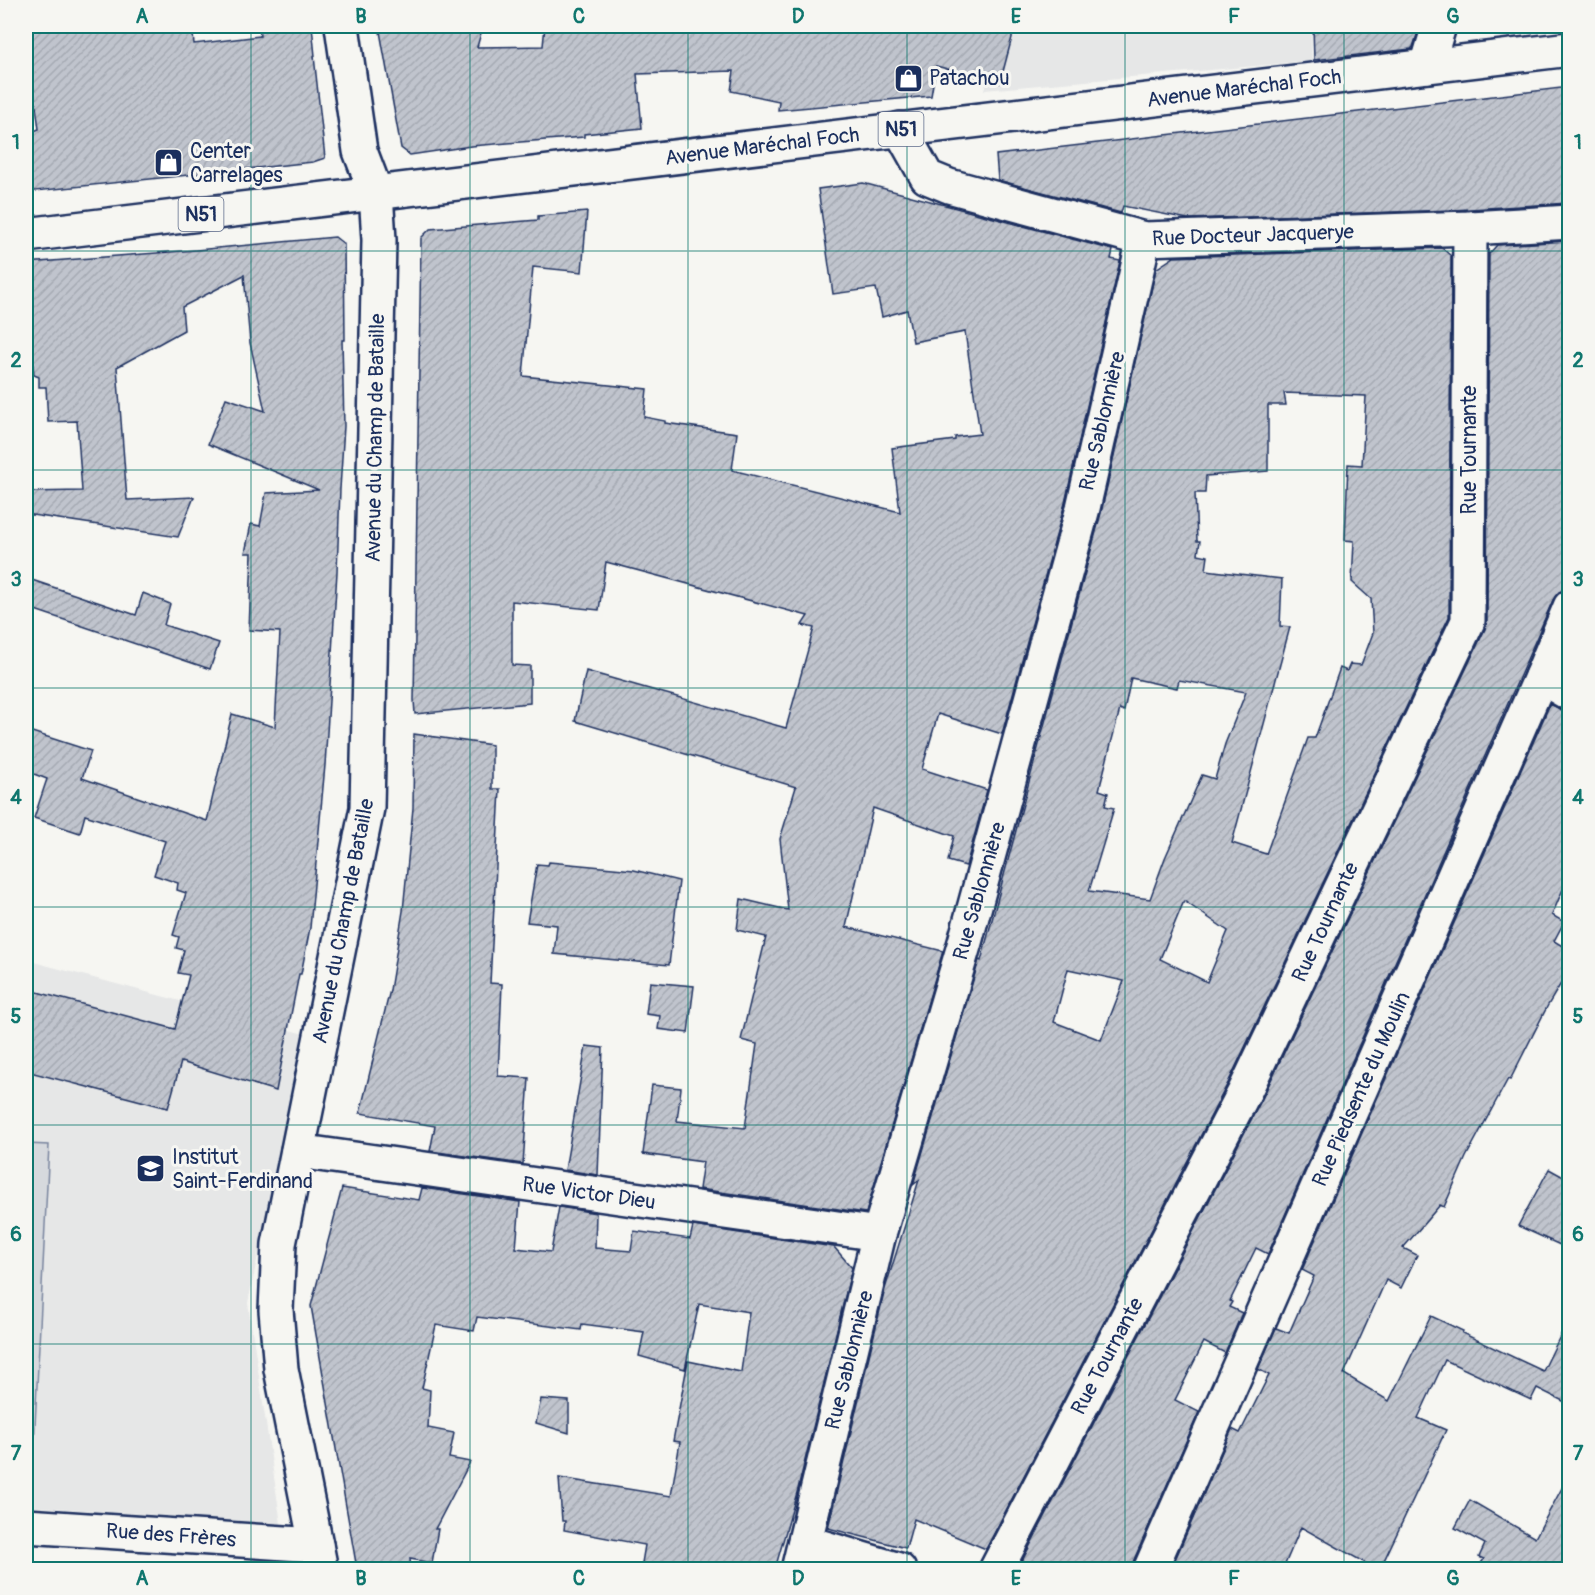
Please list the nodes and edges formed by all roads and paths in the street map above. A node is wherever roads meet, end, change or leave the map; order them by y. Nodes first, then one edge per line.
1 (342, 26) edge
2 (1439, 26) edge
3 (1569, 49) edge
4 (1427, 66) junction
5 (900, 129) junction
6 (376, 193) junction
7 (1569, 222) edge
8 (1470, 228) junction
9 (26, 235) edge
10 (1144, 239) junction
11 (1569, 607) edge
12 (1541, 677) junction
13 (1569, 694) edge
14 (298, 1151) junction
15 (879, 1234) junction
16 (26, 1526) edge
17 (801, 1556) edge
18 (318, 1557) edge
19 (899, 1569) edge
20 (996, 1569) edge
21 (1150, 1569) edge

1 - 6 street, Avenue du Champ de Bataille
2 - 4 street
3 - 4 street, Avenue Maréchal Foch / N51
4 - 5 street, Avenue Maréchal Foch / N51
5 - 6 street, Avenue Maréchal Foch / N51
5 - 10 street, Rue Docteur Jacquerye
6 - 9 street, Avenue Maréchal Foch / N51
6 - 14 street, Avenue du Champ de Bataille
7 - 8 street, Rue Docteur Jacquerye
8 - 10 street, Rue Docteur Jacquerye
8 - 20 street, Rue Tournante
10 - 15 street, Rue Sablonnière
11 - 12 street, Rue Piedsente du Moulin
12 - 13 street
12 - 21 street, Rue Piedsente du Moulin
14 - 15 street, Rue Victor Dieu
14 - 18 street, Avenue du Champ de Bataille
15 - 17 street, Rue Sablonnière
16 - 18 street, Rue des Frères
17 - 19 street

